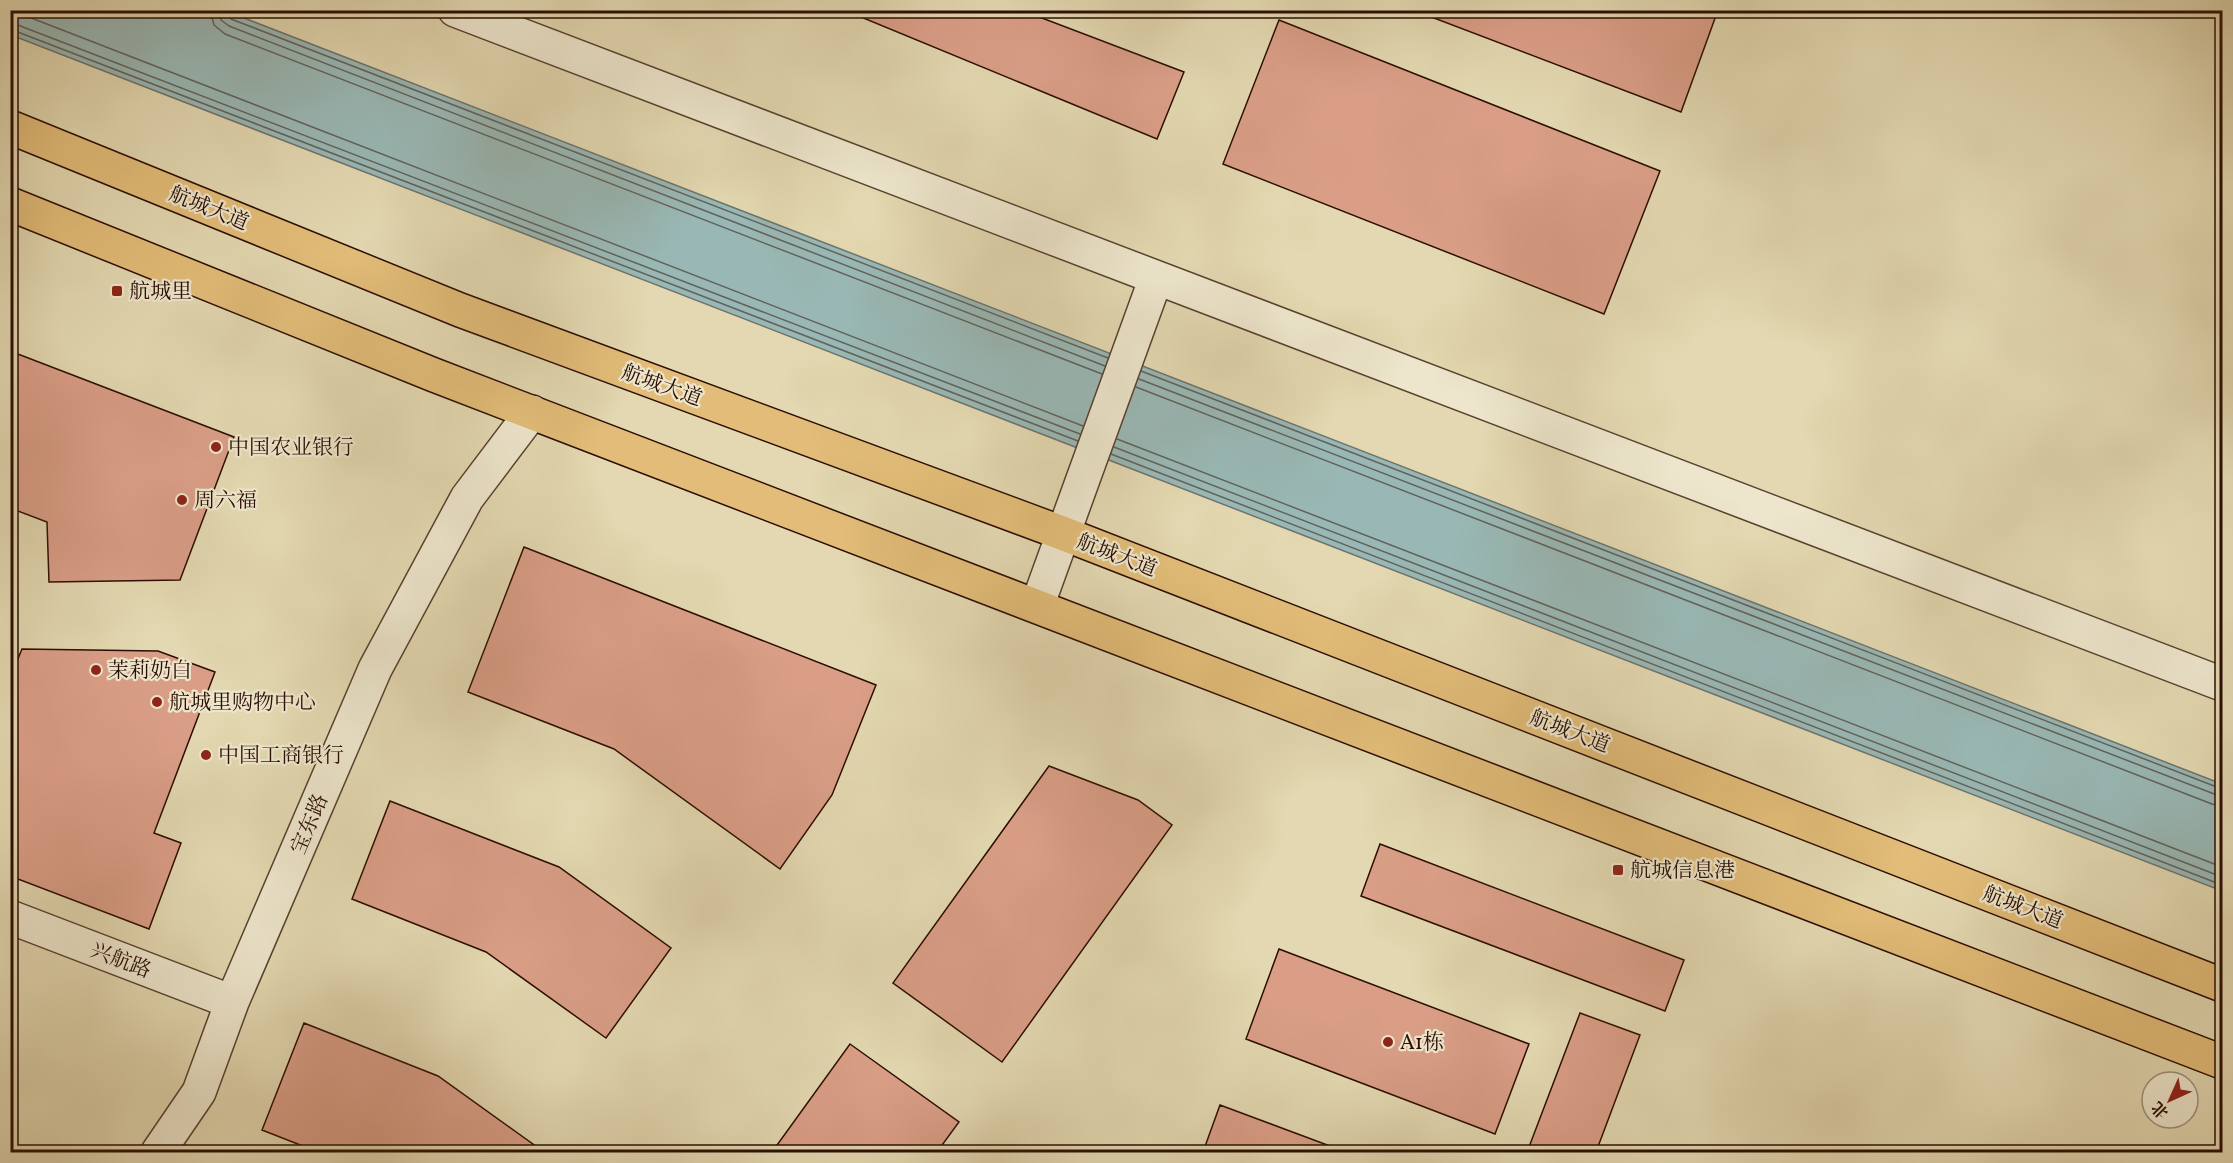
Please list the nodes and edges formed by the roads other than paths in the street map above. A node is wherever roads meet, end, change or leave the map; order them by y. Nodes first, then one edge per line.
1 (455, 10) edge
2 (10, 127) edge
3 (10, 204) edge
4 (1153, 285) junction
5 (532, 412) junction
6 (1062, 534) junction
7 (1037, 606) junction
8 (2223, 684) edge
9 (10, 917) edge
10 (2223, 985) edge
11 (232, 1002) junction
12 (2223, 1062) edge
13 (158, 1152) edge

1 - 4 street
2 - 6 main road, 航城大道
3 - 5 main road
4 - 6 street
4 - 8 street
5 - 7 main road
5 - 11 street, 宝东路
6 - 7 street
6 - 10 main road, 航城大道
7 - 12 main road
9 - 11 street, 兴航路
11 - 13 street, 宝东路

